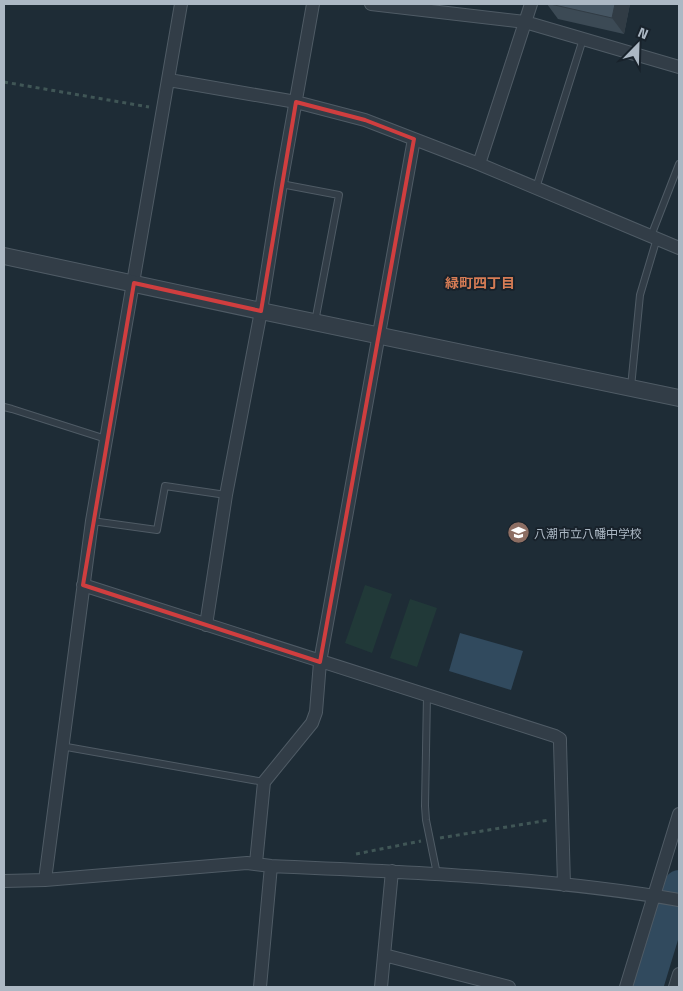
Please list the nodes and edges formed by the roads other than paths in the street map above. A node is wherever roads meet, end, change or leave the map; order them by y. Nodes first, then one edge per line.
1 (181, 4) edge
2 (314, 4) edge
3 (371, 4) edge
4 (531, 4) edge
5 (525, 22) junction
6 (583, 39) junction
7 (679, 67) edge
8 (169, 80) junction
9 (296, 102) junction
10 (414, 140) junction
11 (479, 164) junction
12 (679, 164) edge
13 (281, 184) junction
14 (536, 188) junction
15 (654, 237) junction
16 (679, 248) edge
17 (4, 256) edge
18 (134, 283) junction
19 (261, 311) junction
20 (315, 322) junction
21 (379, 336) junction
22 (631, 388) junction
23 (679, 398) edge
24 (4, 407) edge
25 (106, 439) junction
26 (226, 495) junction
27 (92, 521) junction
28 (83, 585) junction
29 (206, 625) junction
30 (320, 662) junction
31 (427, 695) junction
32 (61, 746) junction
33 (264, 782) junction
34 (679, 814) edge
35 (256, 863) junction
36 (271, 866) junction
37 (392, 871) junction
38 (437, 874) junction
39 (45, 880) junction
40 (4, 881) edge
41 (564, 885) junction
42 (658, 896) junction
43 (679, 900) edge
44 (384, 955) junction
45 (679, 974) edge
46 (260, 987) edge
47 (381, 987) edge
48 (509, 987) edge
49 (626, 987) edge
50 (675, 987) edge

1 - 8 street
2 - 9 street
3 - 5 street
4 - 5 street
5 - 6 street
5 - 11 street
6 - 7 street
6 - 14 lane
8 - 9 street
8 - 18 street
9 - 10 street
9 - 13 street
10 - 11 street
10 - 21 street
11 - 14 street
12 - 15 lane
13 - 19 street
13 - 20 lane
14 - 15 street
15 - 16 street
15 - 22 lane
17 - 18 street
18 - 19 street
18 - 25 street
19 - 20 street
19 - 26 street
20 - 21 street
21 - 22 street
21 - 30 street
22 - 23 street
24 - 25 lane
25 - 27 street
26 - 27 lane
26 - 29 street
27 - 28 street
28 - 29 street
28 - 32 street
29 - 30 street
30 - 31 street
30 - 33 street
31 - 38 lane
31 - 41 street
32 - 33 lane
32 - 39 street
33 - 35 street
34 - 42 street
35 - 36 street
35 - 39 street
36 - 37 street
36 - 46 street
37 - 38 street
37 - 44 street
38 - 41 street
39 - 40 street
41 - 42 street
42 - 43 street
42 - 49 street
44 - 47 street
44 - 48 street
45 - 50 street

